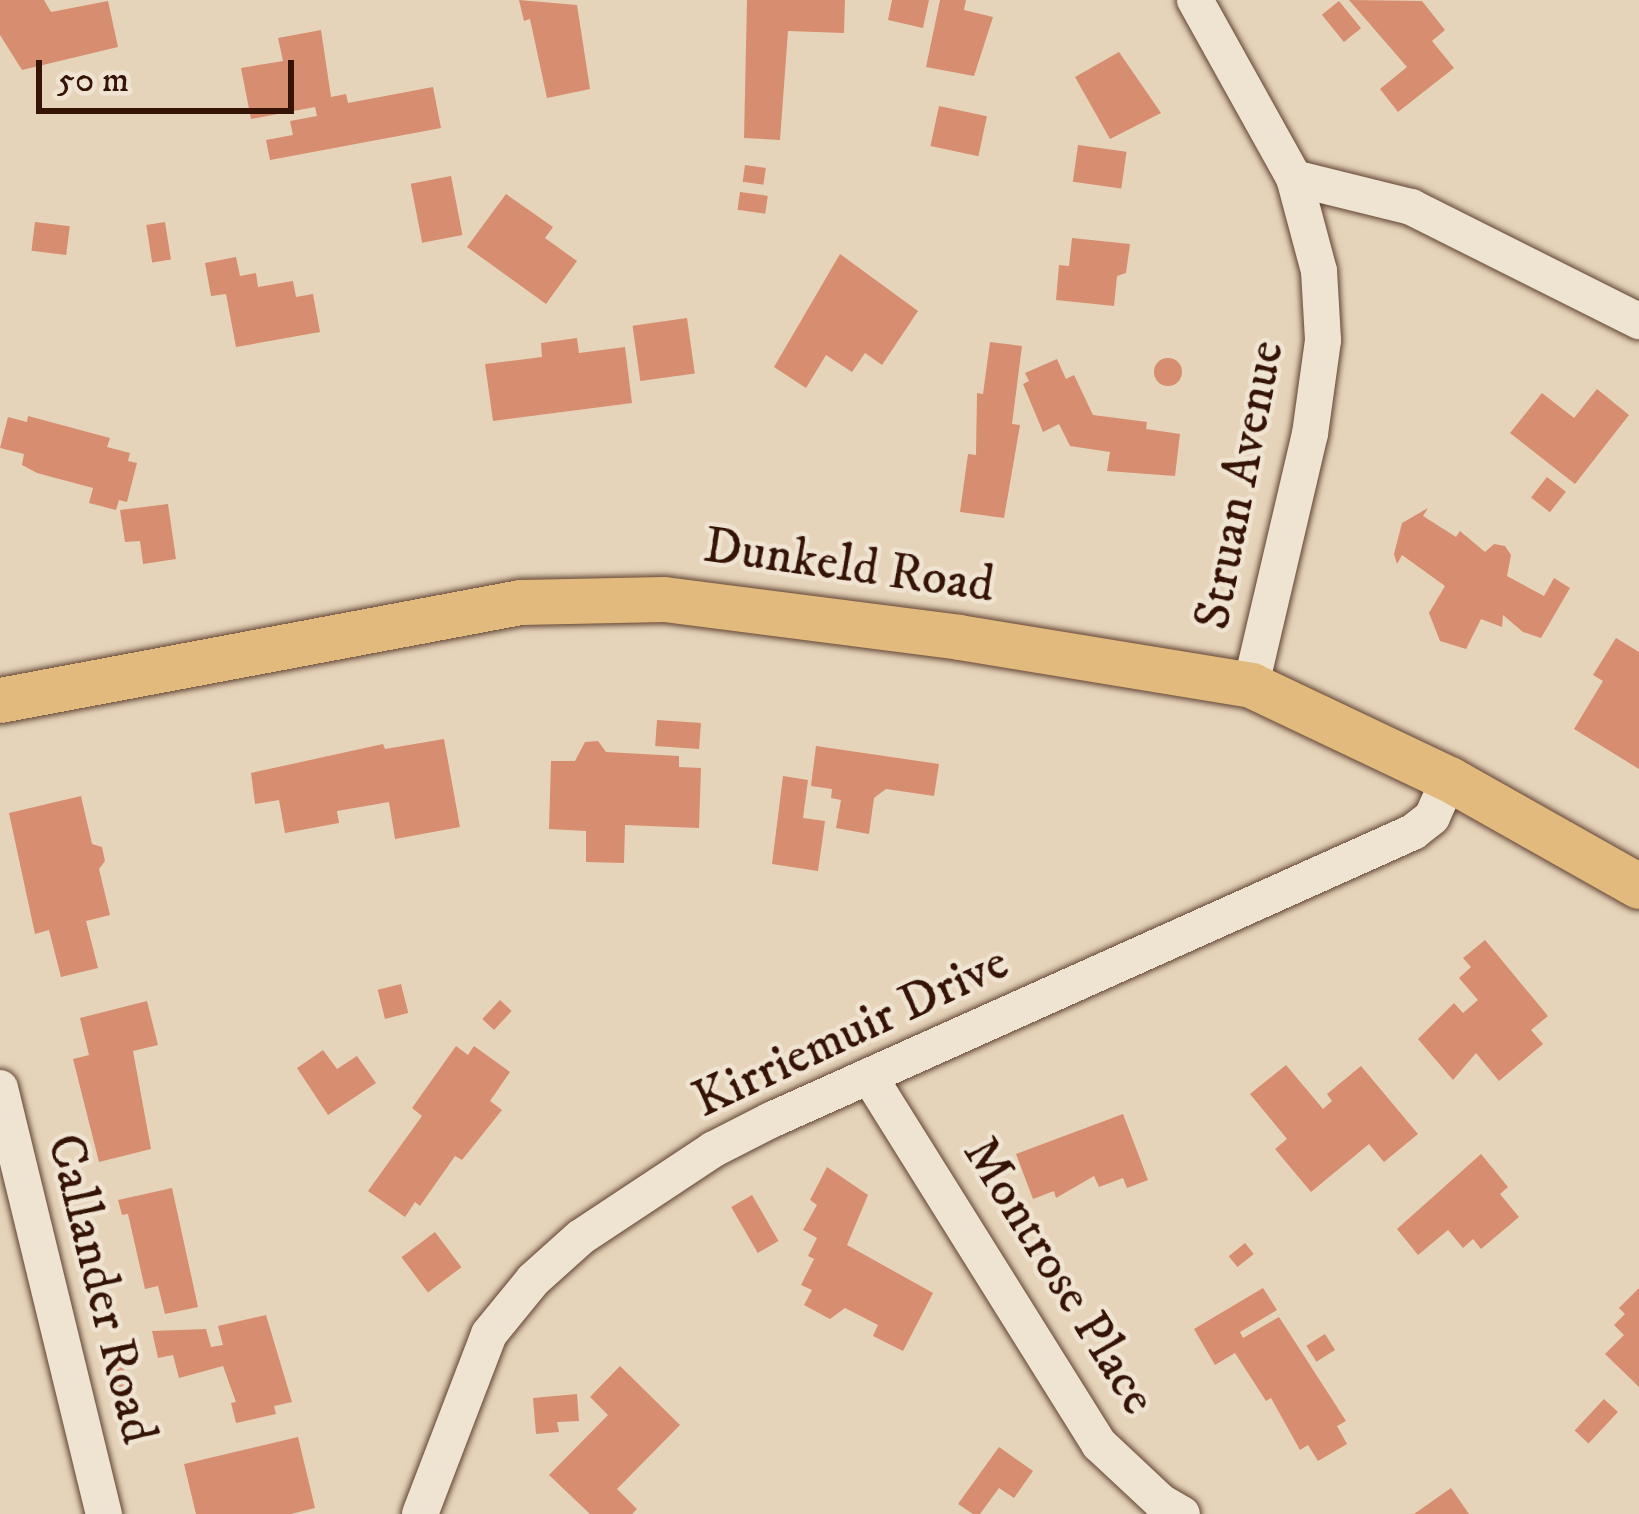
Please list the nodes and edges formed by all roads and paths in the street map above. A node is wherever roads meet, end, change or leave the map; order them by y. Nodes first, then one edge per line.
1 (1195, 0) edge
2 (1294, 178) junction
3 (1639, 321) edge
4 (1251, 685) junction
5 (0, 700) edge
6 (1449, 779) junction
7 (1639, 886) edge
8 (869, 1076) junction
9 (0, 1088) edge
10 (104, 1514) edge
11 (420, 1514) edge
12 (1182, 1514) edge

1 - 2 street, Struan Avenue
2 - 3 street
2 - 4 street, Struan Avenue
4 - 5 main road, Dunkeld Road
4 - 6 main road, Dunkeld Road
6 - 7 main road, Dunkeld Road
6 - 8 street, Kirriemuir Drive
8 - 11 street, Kirriemuir Drive
8 - 12 street, Montrose Place
9 - 10 street, Callander Road

